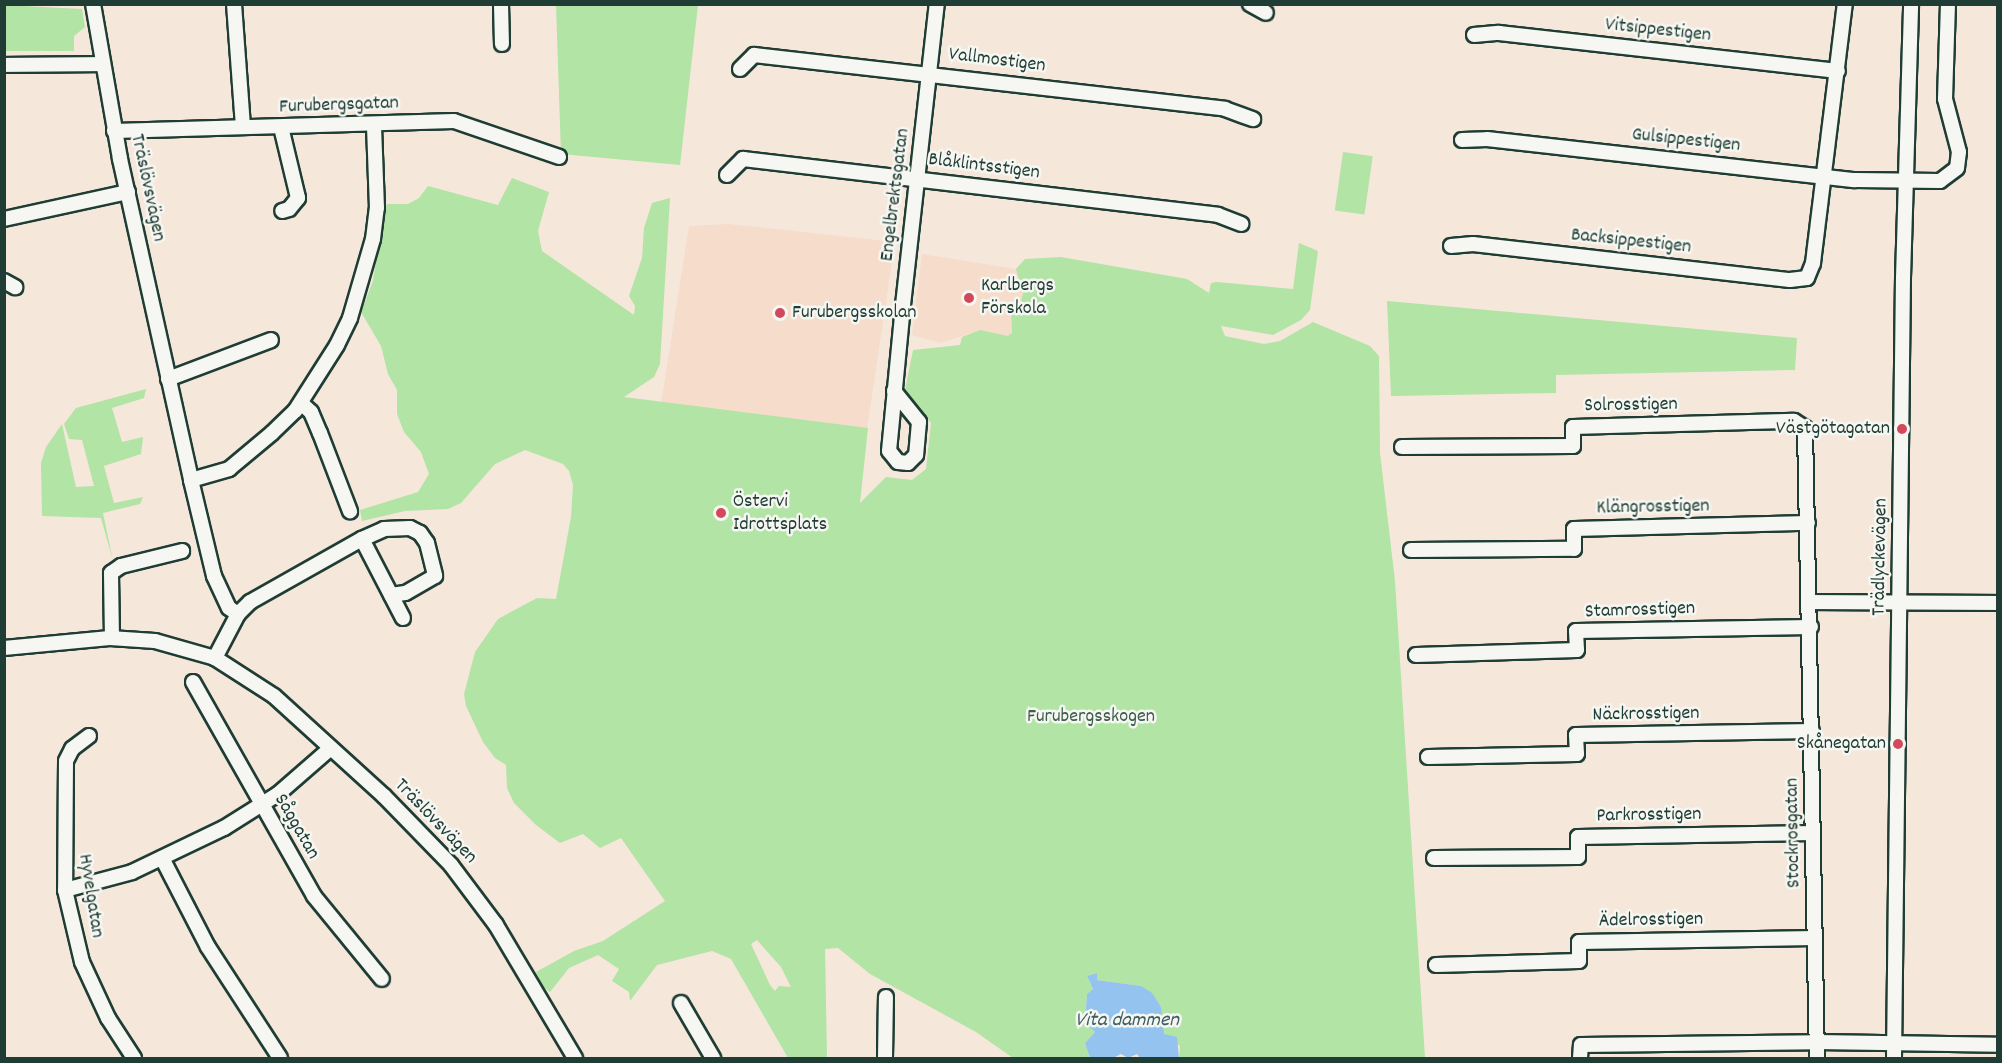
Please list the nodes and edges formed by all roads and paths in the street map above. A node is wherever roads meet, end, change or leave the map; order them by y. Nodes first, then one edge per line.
1 (93, 4) edge
2 (234, 4) edge
3 (501, 4) edge
4 (937, 4) edge
5 (1250, 4) edge
6 (1845, 4) edge
7 (1904, 4) edge
8 (1911, 4) edge
9 (1947, 4) edge
10 (1266, 13) dead end
11 (1474, 35) dead end
12 (502, 44) dead end
13 (1907, 56) junction
14 (103, 64) junction
15 (4, 65) edge
16 (740, 69) dead end
17 (1838, 71) junction
18 (930, 73) junction
19 (1253, 119) dead end
20 (374, 125) junction
21 (243, 127) junction
22 (281, 127) junction
23 (114, 130) junction
24 (1462, 140) dead end
25 (559, 157) dead end
26 (727, 175) dead end
27 (1824, 176) junction
28 (916, 179) junction
29 (1905, 182) junction
30 (128, 192) junction
31 (282, 211) dead end
32 (4, 219) edge
33 (1241, 224) dead end
34 (1451, 246) dead end
35 (271, 340) dead end
36 (168, 379) junction
37 (894, 391) dead end
38 (301, 403) junction
39 (1805, 428) joint
40 (1402, 447) dead end
41 (191, 480) junction
42 (350, 511) dead end
43 (1808, 523) junction
44 (362, 539) junction
45 (1411, 550) dead end
46 (182, 551) dead end
47 (391, 595) junction
48 (1811, 602) junction
49 (1900, 603) junction
50 (1998, 603) edge
51 (238, 614) junction
52 (403, 618) dead end
53 (1811, 627) junction
54 (112, 638) junction
55 (4, 648) edge
56 (1416, 655) dead end
57 (215, 658) junction
58 (193, 682) dead end
59 (1812, 731) junction
60 (89, 736) dead end
61 (331, 748) junction
62 (1428, 757) dead end
63 (261, 806) junction
64 (1813, 833) junction
65 (162, 858) junction
66 (1434, 858) dead end
67 (65, 890) junction
68 (1815, 938) junction
69 (1436, 965) dead end
70 (382, 979) dead end
71 (886, 997) dead end
72 (681, 1003) dead end
73 (1816, 1042) junction
74 (1998, 1045) edge
75 (1894, 1052) edge
76 (134, 1059) edge
77 (280, 1059) edge
78 (576, 1059) edge
79 (712, 1059) edge
80 (885, 1059) edge
81 (1580, 1059) edge
82 (1817, 1059) edge

1 - 14 street, Träslövsvägen
2 - 21 street
3 - 12 street
4 - 18 street, Engelbrektsgatan
5 - 10 street
6 - 17 street
7 - 13 street, Trädlyckevägen
8 - 13 street, Trädlyckevägen
9 - 29 street, Gulsippestigen
11 - 17 street, Vitsippestigen
13 - 29 street, Trädlyckevägen
14 - 15 street
14 - 23 street, Träslövsvägen
16 - 18 street, Vallmostigen
17 - 27 street
18 - 19 street, Vallmostigen
18 - 28 street, Engelbrektsgatan
20 - 22 street, Furubergsgatan
20 - 25 street, Furubergsgatan
20 - 38 street
21 - 22 street, Furubergsgatan
21 - 23 street, Furubergsgatan
22 - 31 street
23 - 30 street, Träslövsvägen
24 - 27 street, Gulsippestigen
26 - 28 street, Blåklintsstigen
27 - 29 street, Gulsippestigen
27 - 34 street, Backsippestigen
28 - 33 street, Blåklintsstigen
28 - 37 street, Engelbrektsgatan
29 - 49 street, Trädlyckevägen
30 - 32 street
30 - 36 street, Träslövsvägen
35 - 36 street
36 - 41 street, Träslövsvägen
38 - 41 street
38 - 42 street
39 - 40 street, Solrosstigen
39 - 43 street, Stockrosgatan
41 - 51 street, Träslövsvägen
43 - 45 street, Klängrosstigen
43 - 48 street, Stockrosgatan
44 - 47 street
44 - 47 street
44 - 51 street
46 - 54 street
47 - 52 street
48 - 49 street
48 - 53 street, Stockrosgatan
49 - 50 street
49 - 75 street, Trädlyckevägen
51 - 57 street
53 - 56 street, Stamrosstigen
53 - 59 street, Stockrosgatan
54 - 55 street, Träslövsvägen
54 - 57 street, Träslövsvägen
57 - 61 street, Träslövsvägen
58 - 63 street, Såggatan
59 - 62 street, Näckrosstigen
59 - 64 street, Stockrosgatan
60 - 67 street, Hyvelgatan
61 - 63 street
61 - 78 street, Träslövsvägen
63 - 65 street
63 - 70 street, Såggatan
64 - 66 street, Parkrosstigen
64 - 68 street, Stockrosgatan
65 - 67 street
65 - 77 street
67 - 76 street, Hyvelgatan
68 - 69 street, Ädelrosstigen
68 - 73 street, Stockrosgatan
71 - 80 street
72 - 79 street
73 - 75 street
73 - 81 street
73 - 82 street, Stockrosgatan
74 - 75 street

